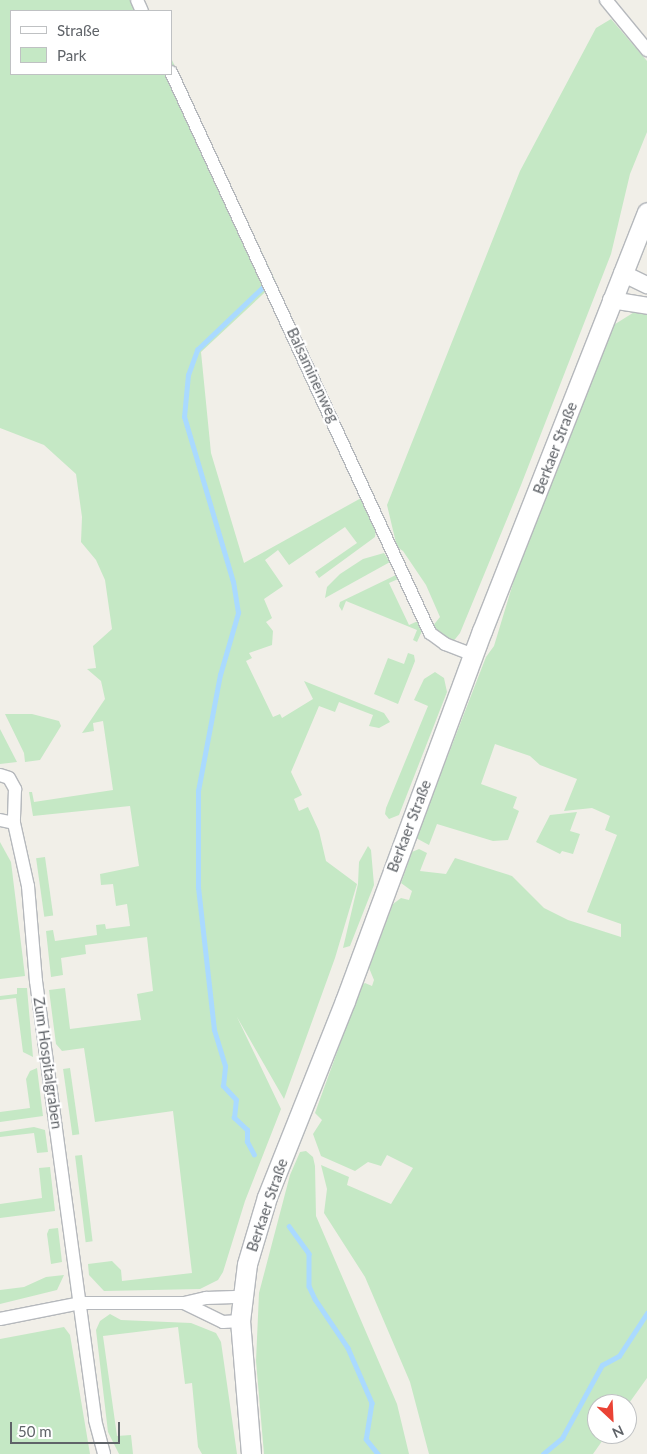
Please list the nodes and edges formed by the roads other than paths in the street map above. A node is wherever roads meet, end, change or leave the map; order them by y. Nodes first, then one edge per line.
1 (606, 0) edge
2 (647, 50) edge
3 (172, 74) edge
4 (647, 212) edge
5 (622, 273) junction
6 (647, 285) edge
7 (611, 300) junction
8 (647, 306) edge
9 (474, 655) junction
10 (0, 775) edge
11 (0, 820) edge
12 (14, 823) junction
13 (242, 1297) junction
14 (81, 1303) junction
15 (184, 1303) junction
16 (0, 1318) edge
17 (240, 1321) junction
18 (104, 1454) edge
19 (251, 1454) edge

1 - 2 street
3 - 9 street, Balsaminenweg
4 - 5 main road, Berkaer Straße
5 - 6 street
5 - 7 main road, Berkaer Straße
7 - 8 street
7 - 9 main road, Berkaer Straße
9 - 13 main road, Berkaer Straße
10 - 12 street, Zum Hospitalgraben
11 - 12 street
12 - 14 street, Zum Hospitalgraben
13 - 15 street
13 - 17 main road, Berkaer Straße
14 - 15 street
14 - 16 street
14 - 18 street, Zum Hospitalgraben
15 - 17 street
17 - 19 main road, Berkaer Straße

